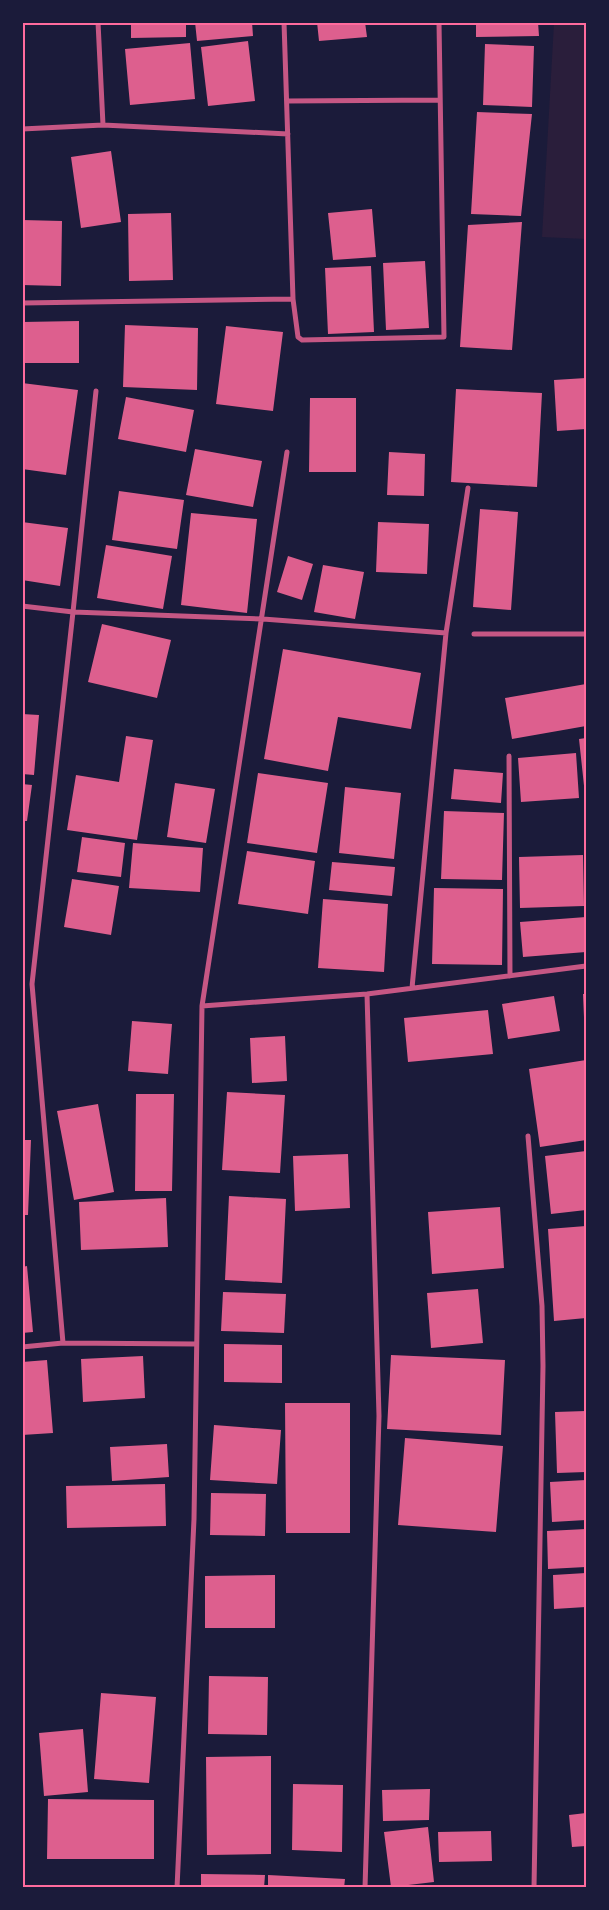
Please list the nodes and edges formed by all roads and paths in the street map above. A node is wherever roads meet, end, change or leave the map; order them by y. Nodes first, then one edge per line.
1 (98, 22) edge
2 (284, 22) edge
3 (439, 22) edge
4 (440, 100) junction
5 (287, 101) junction
6 (103, 125) junction
7 (22, 128) edge
8 (288, 134) junction
9 (293, 299) junction
10 (22, 303) edge
11 (96, 391) dead end
12 (288, 452) dead end
13 (468, 488) dead end
14 (22, 606) edge
15 (73, 612) junction
16 (263, 619) junction
17 (446, 633) junction
18 (474, 634) dead end
19 (586, 634) edge
20 (510, 756) dead end
21 (586, 966) edge
22 (510, 976) junction
23 (412, 988) junction
24 (367, 994) junction
25 (202, 1006) junction
26 (528, 1136) dead end
27 (63, 1343) junction
28 (196, 1344) junction
29 (22, 1347) edge
30 (177, 1888) edge
31 (365, 1888) edge
32 (534, 1888) edge

1 - 6 street
2 - 5 street
3 - 4 street
4 - 5 street
4 - 9 street
5 - 8 street
6 - 7 street
6 - 8 street
8 - 9 street
9 - 10 street
11 - 15 street
12 - 16 street
13 - 17 street
14 - 15 street
15 - 16 street
15 - 27 street
16 - 17 street
16 - 25 street
17 - 23 street
18 - 19 street
20 - 22 street
21 - 22 street
22 - 23 street
23 - 24 street
24 - 25 street
24 - 31 street
25 - 28 street
26 - 32 street
27 - 28 street
27 - 29 street
28 - 30 street

